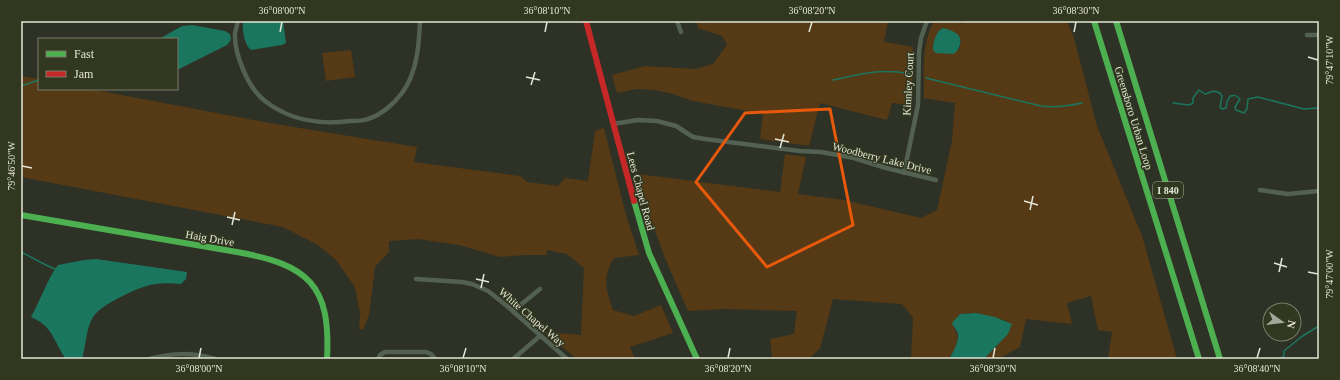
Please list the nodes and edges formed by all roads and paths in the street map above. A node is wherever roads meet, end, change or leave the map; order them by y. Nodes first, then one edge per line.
1 (238, 21) edge
2 (420, 21) edge
3 (586, 21) edge
4 (678, 21) edge
5 (927, 21) edge
6 (1094, 21) edge
7 (1116, 21) edge
8 (681, 32) dead end
9 (1307, 35) dead end
10 (1319, 35) edge
11 (613, 124) junction
12 (904, 173) junction
13 (936, 180) dead end
14 (1260, 190) dead end
15 (1319, 191) edge
16 (21, 215) edge
17 (416, 279) dead end
18 (540, 289) dead end
19 (513, 311) junction
20 (1186, 319) junction
21 (540, 336) junction
22 (149, 359) edge
23 (215, 359) edge
24 (326, 359) edge
25 (378, 359) edge
26 (435, 359) edge
27 (513, 359) edge
28 (567, 359) edge
29 (697, 359) edge
30 (1195, 359) edge
31 (1198, 359) edge
32 (1220, 359) edge

1 - 2 street
3 - 11 main road, Lees Chapel Road
4 - 8 street
5 - 12 street, Kinnley Court
6 - 20 main road, Greensboro Urban Loop / I 840
7 - 32 main road, Greensboro Urban Loop / I 840
9 - 10 street
11 - 12 street, Woodberry Lake Drive
11 - 29 main road, Lees Chapel Road
12 - 13 street, Woodberry Lake Drive
14 - 15 street
16 - 24 main road, Haig Drive
17 - 19 street, White Chapel Way
18 - 19 street
19 - 21 street, White Chapel Way
20 - 30 main road
20 - 31 main road, Greensboro Urban Loop / I 840
21 - 27 street
21 - 28 street, White Chapel Way
22 - 23 street
25 - 26 street

